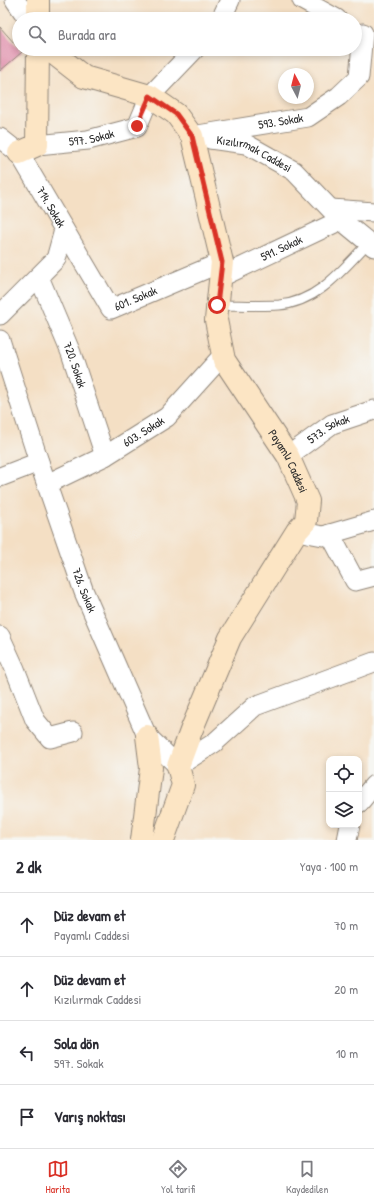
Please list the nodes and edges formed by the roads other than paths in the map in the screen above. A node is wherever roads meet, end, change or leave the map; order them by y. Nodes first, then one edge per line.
1 (15, 0) edge
2 (38, 0) edge
3 (230, 0) edge
4 (302, 0) edge
5 (23, 12) edge
6 (38, 12) edge
7 (225, 12) edge
8 (324, 12) edge
9 (364, 32) edge
10 (362, 50) edge
11 (37, 56) edge
12 (57, 56) edge
13 (188, 56) edge
14 (361, 56) edge
15 (150, 96) junction
16 (192, 136) junction
17 (0, 138) edge
18 (28, 149) junction
19 (374, 212) edge
20 (336, 215) junction
21 (64, 230) junction
22 (371, 245) edge
23 (222, 269) junction
24 (38, 276) junction
25 (217, 305) junction
26 (0, 315) edge
27 (0, 340) edge
28 (223, 355) junction
29 (374, 410) edge
30 (105, 456) junction
31 (288, 456) junction
32 (39, 462) junction
33 (0, 477) edge
34 (47, 484) junction
35 (374, 521) edge
36 (297, 531) junction
37 (330, 534) junction
38 (374, 576) edge
39 (0, 636) edge
40 (374, 662) edge
41 (73, 732) dead end
42 (147, 736) junction
43 (178, 766) junction
44 (374, 785) edge
45 (362, 799) edge
46 (349, 828) edge
47 (142, 840) edge
48 (163, 840) edge
49 (347, 840) edge

1 - 5 street
2 - 6 main road
3 - 7 street
4 - 8 street
9 - 10 street, 593. Sokak
11 - 18 main road
12 - 15 main road
13 - 15 street
14 - 16 street, 593. Sokak
15 - 16 main road
15 - 18 street, 597. Sokak
16 - 20 street, Kızılırmak Caddesi
16 - 23 main road, Payamlı Caddesi
17 - 18 street, 714. Sokak
18 - 21 street, 714. Sokak
19 - 20 street
20 - 22 street, Kızılırmak Caddesi
20 - 23 street, 591. Sokak
21 - 23 street, 601. Sokak
21 - 24 street, 714. Sokak
22 - 25 lane
23 - 25 main road, Payamlı Caddesi
24 - 26 street, 714. Sokak
24 - 30 street, 720. Sokak
25 - 28 main road, Payamlı Caddesi
27 - 32 street, 726. Sokak
28 - 30 street, 603. Sokak
28 - 31 main road, Payamlı Caddesi
29 - 31 street, 573. Sokak
30 - 34 street, 603. Sokak
31 - 36 main road, Payamlı Caddesi
32 - 33 street
32 - 34 street, 726. Sokak
34 - 42 street, 726. Sokak
35 - 37 street
36 - 37 street
36 - 43 main road, Payamlı Caddesi
37 - 38 street
39 - 41 street
40 - 43 street
42 - 43 street
42 - 47 main road, 726. Sokak
43 - 48 main road
44 - 45 street
46 - 49 street

